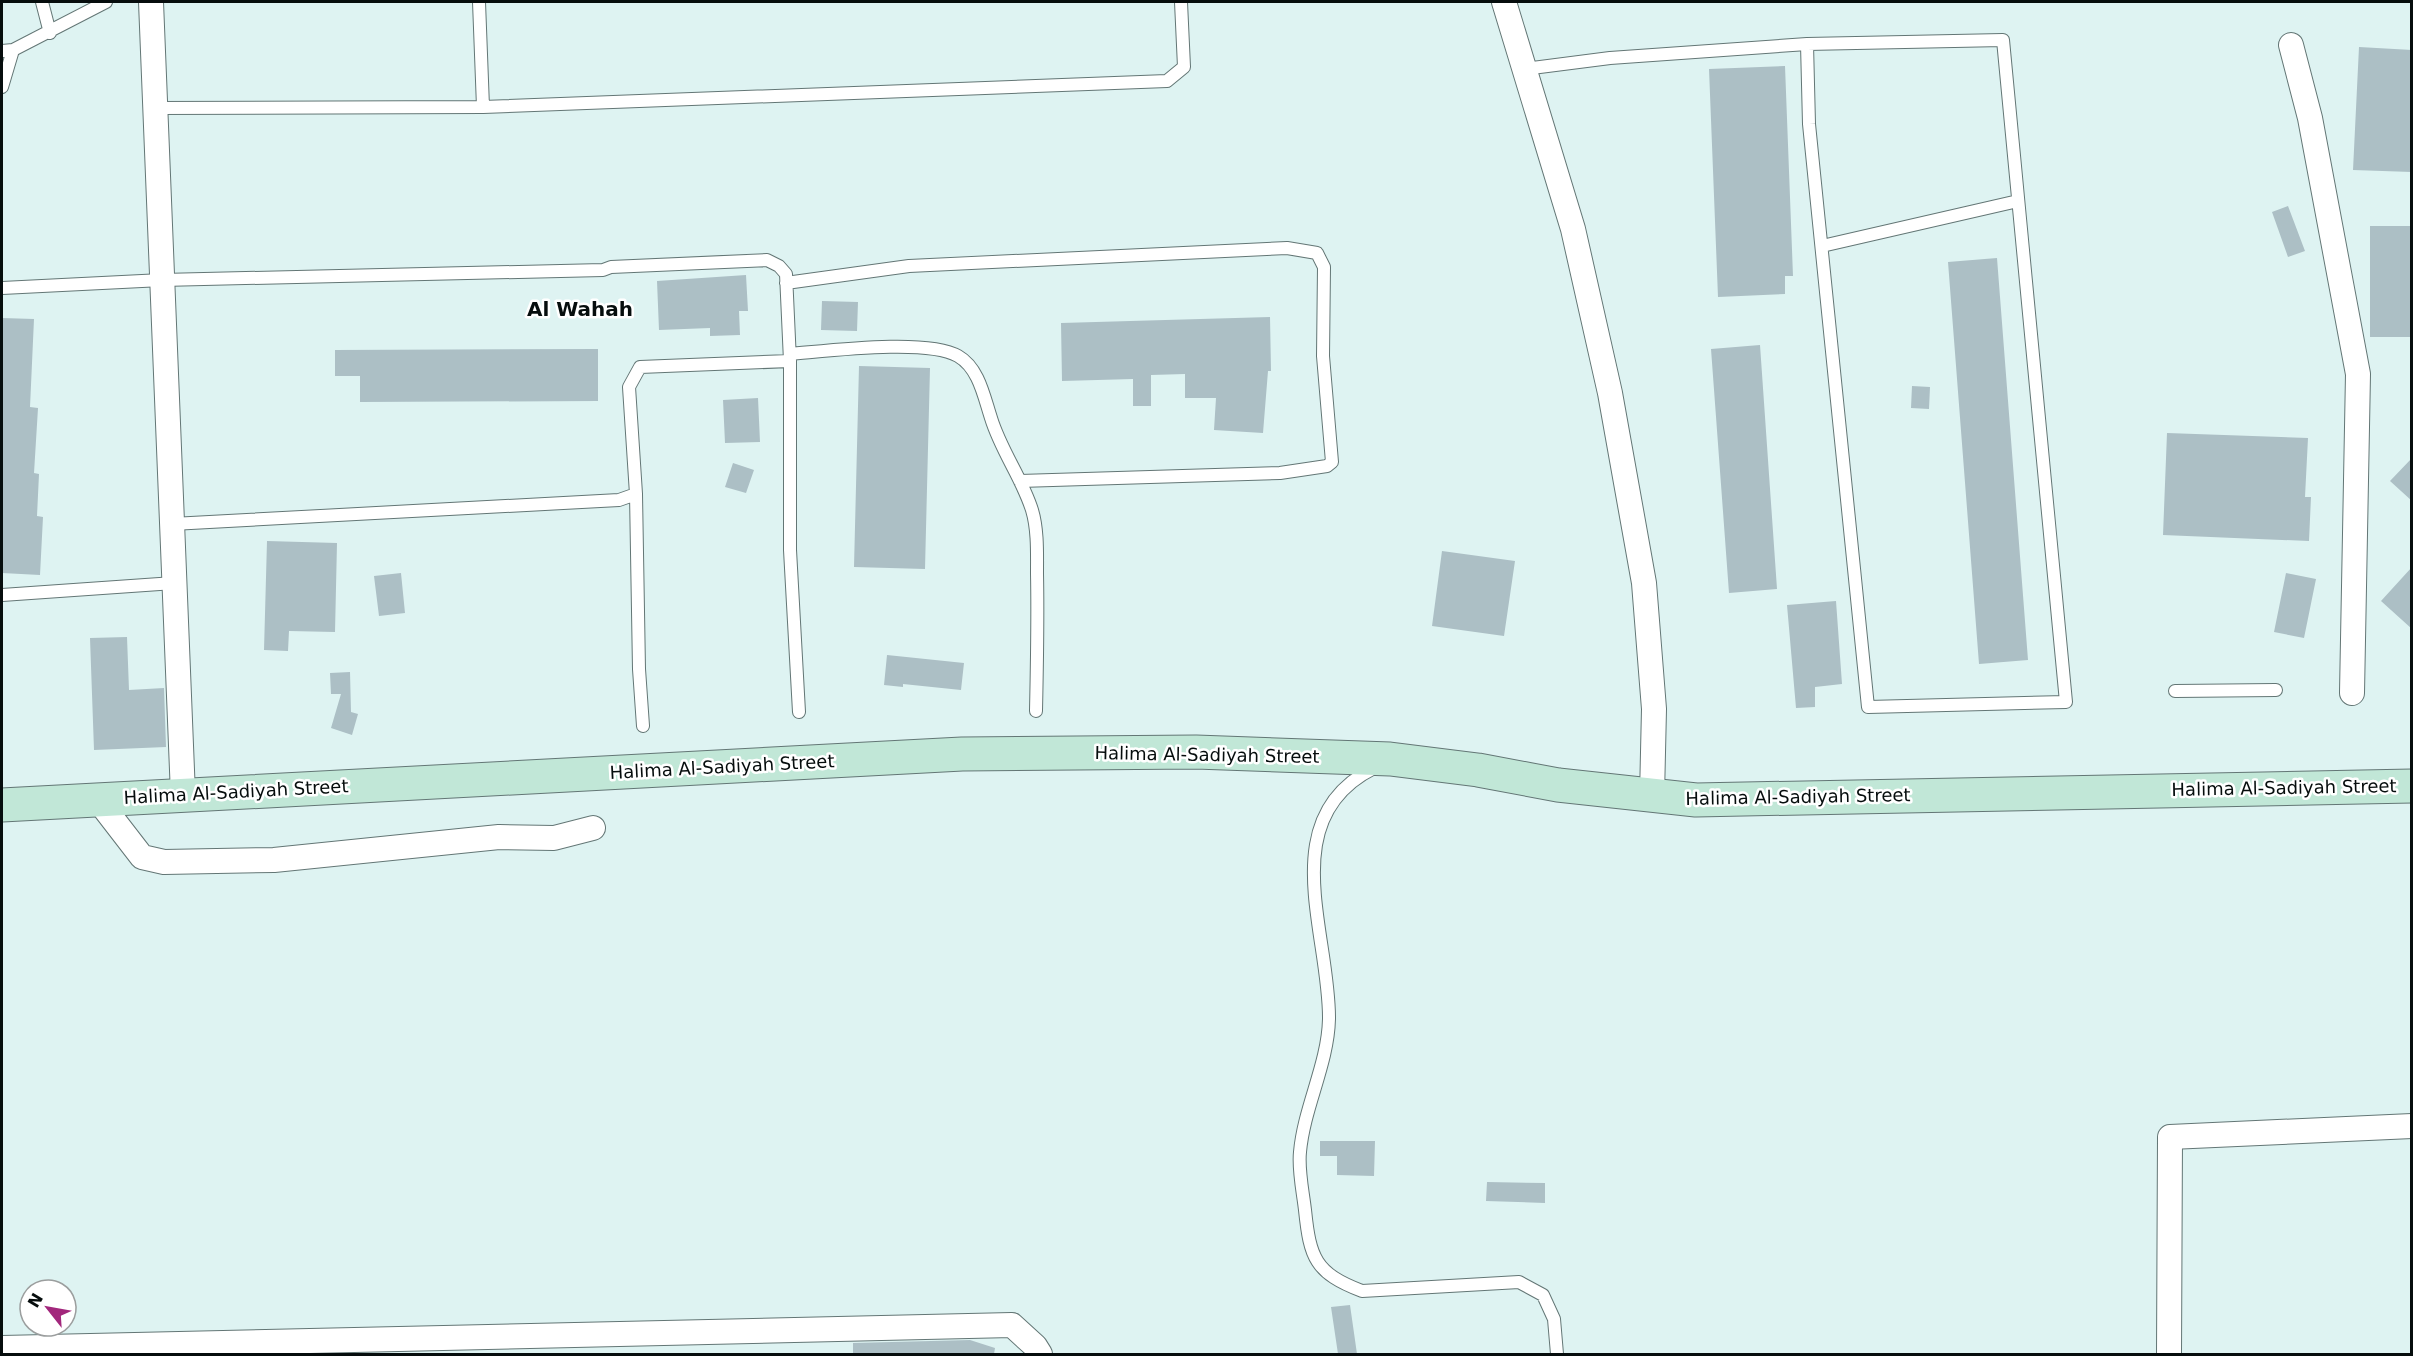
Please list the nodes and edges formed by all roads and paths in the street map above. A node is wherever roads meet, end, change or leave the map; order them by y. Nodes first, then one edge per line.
1 (42, 2) edge
2 (106, 2) edge
3 (151, 2) edge
4 (479, 2) edge
5 (1181, 2) edge
6 (1504, 2) edge
7 (50, 33) junction
8 (1807, 44) junction
9 (2291, 45) dead end
10 (7, 51) edge
11 (1524, 69) junction
12 (2, 87) edge
13 (483, 107) junction
14 (155, 108) junction
15 (2018, 201) junction
16 (1822, 246) junction
17 (162, 280) junction
18 (786, 283) junction
19 (2, 288) edge
20 (790, 357) junction
21 (1020, 481) junction
22 (636, 494) junction
23 (172, 524) junction
24 (174, 583) junction
25 (2, 594) edge
26 (2276, 690) dead end
27 (2175, 691) dead end
28 (2352, 693) dead end
29 (1036, 711) dead end
30 (799, 712) dead end
31 (643, 726) dead end
32 (1390, 759) junction
33 (2412, 786) edge
34 (183, 795) junction
35 (1652, 796) junction
36 (98, 800) junction
37 (2, 805) edge
38 (592, 828) dead end
39 (2412, 1126) edge
40 (2, 1348) edge
41 (1040, 1354) edge
42 (1557, 1354) edge
43 (2169, 1354) edge

1 - 7 lane
2 - 7 lane
3 - 14 street
4 - 13 lane
5 - 13 lane
6 - 11 street
7 - 10 lane
8 - 11 lane
8 - 15 lane
8 - 16 lane
9 - 28 street
10 - 12 lane
11 - 35 street
13 - 14 lane
14 - 17 street
15 - 16 lane
15 - 16 lane
17 - 18 lane
17 - 19 lane
17 - 23 street
18 - 20 lane
18 - 21 lane
20 - 21 lane
20 - 22 lane
20 - 30 lane
21 - 29 lane
22 - 23 lane
22 - 31 lane
23 - 24 street
24 - 25 lane
24 - 34 street
26 - 27 lane
32 - 34 street, Halima Al-Sadiyah Street
32 - 35 street, Halima Al-Sadiyah Street
32 - 42 lane
33 - 35 street, Halima Al-Sadiyah Street
34 - 36 street, Halima Al-Sadiyah Street
36 - 37 street, Halima Al-Sadiyah Street
36 - 38 street
39 - 43 street
40 - 41 street

